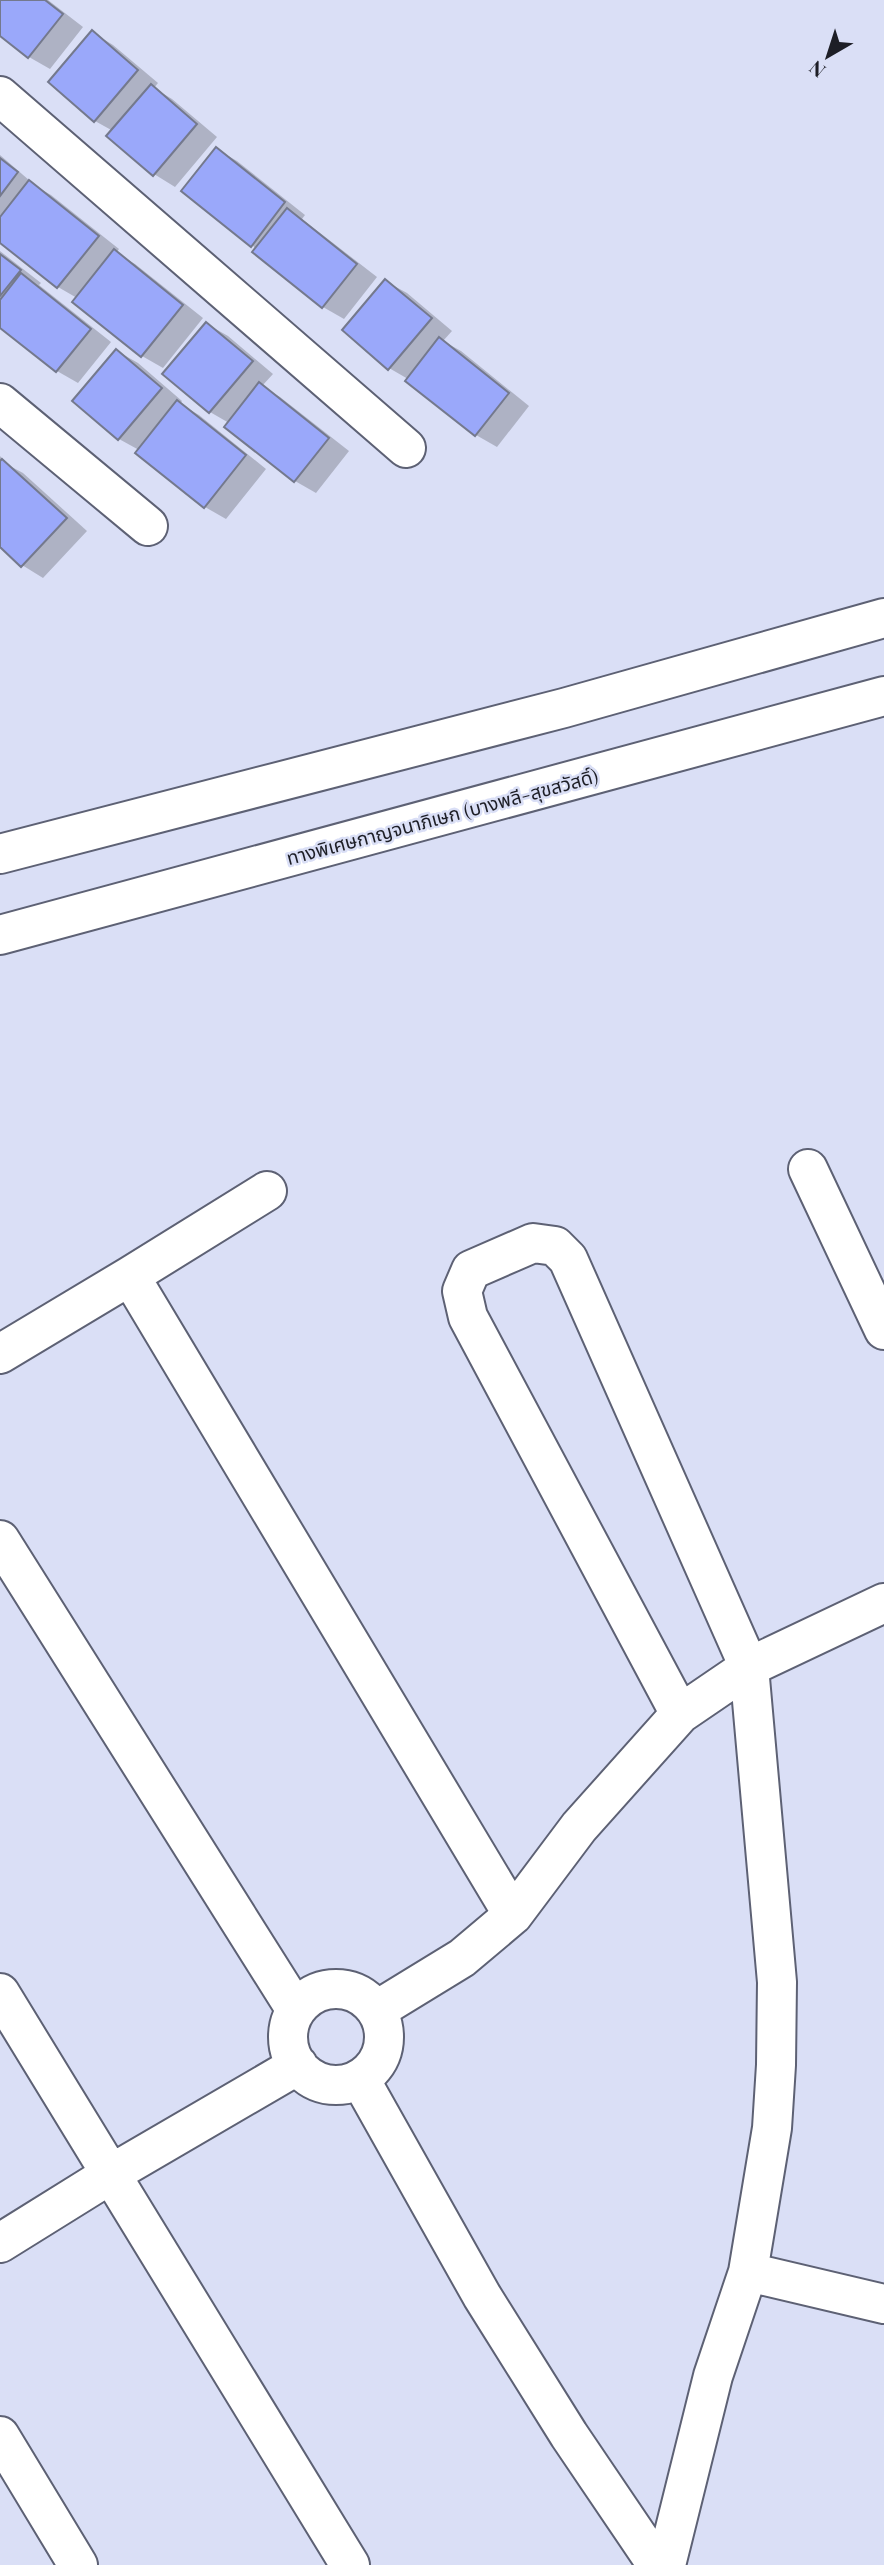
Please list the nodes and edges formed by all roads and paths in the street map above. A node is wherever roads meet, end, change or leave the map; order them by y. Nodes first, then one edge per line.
1 (0, 96) edge
2 (0, 402) edge
3 (406, 448) dead end
4 (148, 526) dead end
5 (884, 618) edge
6 (880, 698) edge
7 (0, 853) edge
8 (0, 935) edge
9 (808, 1169) dead end
10 (267, 1191) dead end
11 (130, 1276) junction
12 (884, 1330) edge
13 (0, 1354) edge
14 (0, 1540) edge
15 (884, 1603) edge
16 (749, 1667) junction
17 (680, 1714) junction
18 (513, 1915) junction
19 (0, 1993) edge
20 (296, 2010) junction
21 (377, 2010) junction
22 (298, 2065) junction
23 (360, 2079) junction
24 (111, 2174) junction
25 (0, 2242) edge
26 (748, 2272) junction
27 (884, 2304) edge
28 (0, 2436) edge
29 (78, 2565) edge
30 (350, 2565) edge
31 (657, 2565) edge
32 (666, 2565) edge

1 - 3 main road
2 - 4 main road
5 - 7 main road
6 - 8 main road, ทางพิเศษกาญจนาภิเษก (บางพลี-สุขสวัสดิ์)
9 - 12 main road
10 - 11 main road
11 - 13 main road
11 - 18 main road
14 - 20 main road
15 - 16 main road
16 - 17 main road
16 - 17 main road
16 - 26 main road
17 - 18 main road
18 - 21 main road
19 - 24 main road
20 - 21 main road
20 - 22 main road
21 - 23 main road
22 - 23 main road
22 - 24 main road
23 - 31 main road
24 - 25 main road
24 - 30 main road
26 - 27 main road
26 - 32 main road
28 - 29 main road

